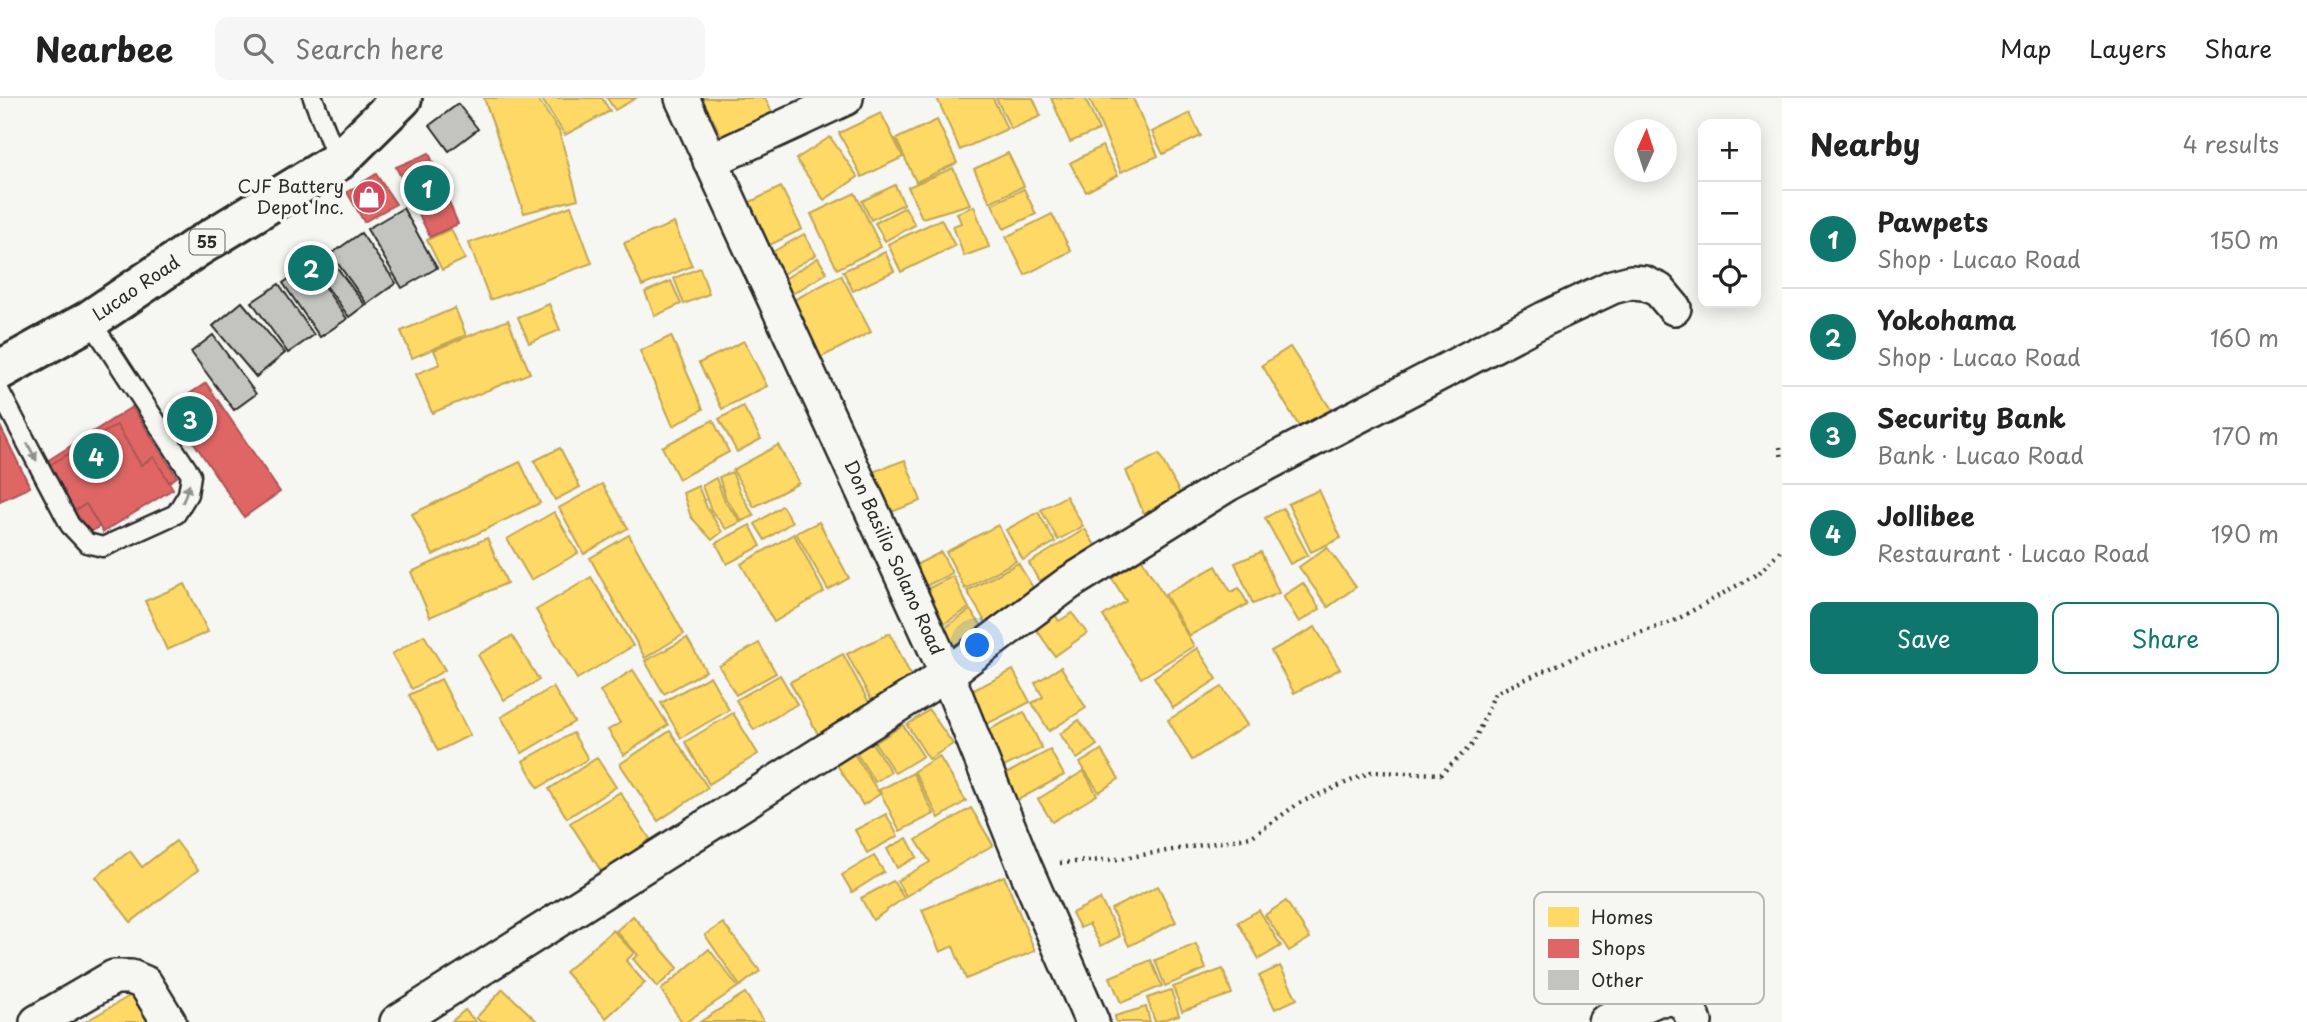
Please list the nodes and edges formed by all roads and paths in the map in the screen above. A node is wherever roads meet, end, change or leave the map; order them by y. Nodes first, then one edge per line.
1 (313, 98) edge
2 (402, 98) edge
3 (682, 98) edge
4 (846, 98) edge
5 (338, 161) junction
6 (710, 161) junction
7 (1674, 308) dead end
8 (90, 320) junction
9 (0, 370) edge
10 (0, 392) edge
11 (1780, 447) dead end
12 (1782, 459) edge
13 (1782, 549) edge
14 (947, 674) junction
15 (1024, 865) junction
16 (1646, 1004) edge
17 (1684, 1004) edge
18 (1080, 1018) edge
19 (37, 1022) edge
20 (169, 1022) edge
21 (397, 1022) edge
22 (1605, 1022) edge
23 (1695, 1022) edge

1 - 5 lane
2 - 5 highway, Lucao Road / 55
3 - 6 street, Don Basilio Solano Road
4 - 6 street
5 - 8 highway, Lucao Road / 55
6 - 14 street, Don Basilio Solano Road
7 - 14 street
8 - 9 highway, Lucao Road / 55
10 -> 8 lane
11 - 12 path
13 - 15 path
14 - 15 street, Don Basilio Solano Road
14 - 21 street
15 - 18 street, Don Basilio Solano Road
16 - 22 street
17 - 23 street
19 - 20 street

